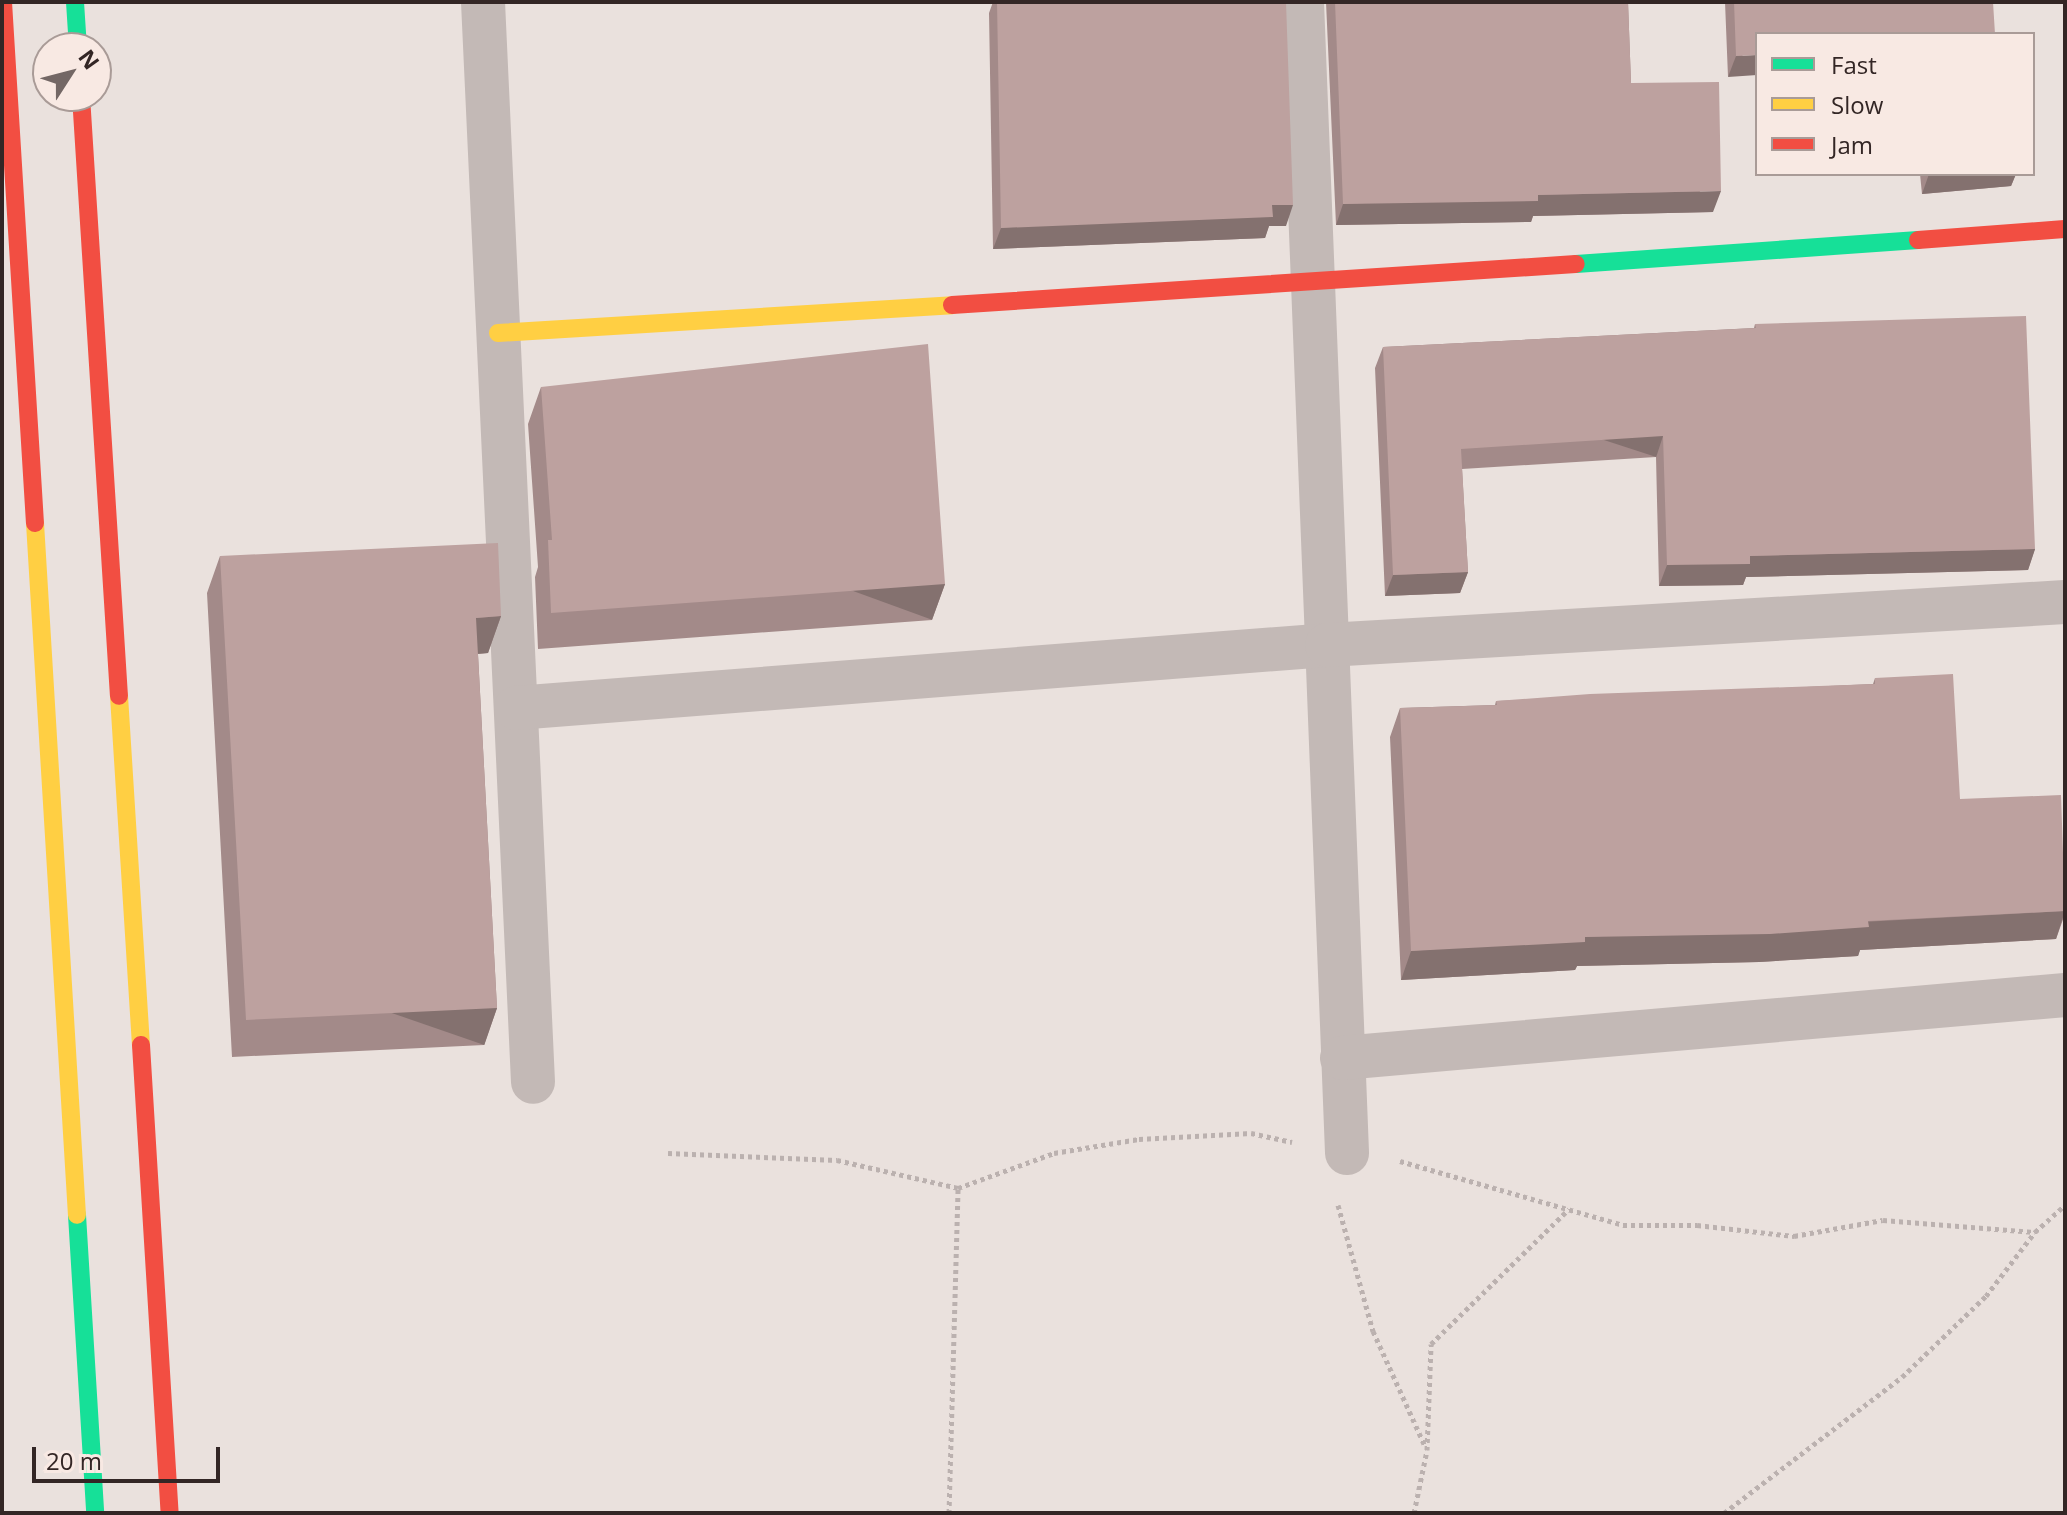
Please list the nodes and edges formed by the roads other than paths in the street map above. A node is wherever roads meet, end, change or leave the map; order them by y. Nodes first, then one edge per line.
1 (3, 2) edge
2 (75, 2) edge
3 (483, 2) edge
4 (1302, 2) edge
5 (77, 32) edge
6 (82, 112) edge
7 (2065, 229) edge
8 (1313, 283) junction
9 (498, 333) junction
10 (2065, 602) edge
11 (1327, 645) junction
12 (516, 708) junction
13 (2065, 995) edge
14 (1342, 1058) junction
15 (533, 1082) dead end
16 (1347, 1153) road end
17 (95, 1513) edge
18 (170, 1513) edge

1 - 17 street
2 - 5 street
3 - 9 street
4 - 8 street
6 - 18 street
7 - 8 street
8 - 9 street
8 - 11 street
9 - 12 street
10 - 11 street
11 - 12 street
11 - 14 street
12 - 15 street
13 - 14 street
14 - 16 street

